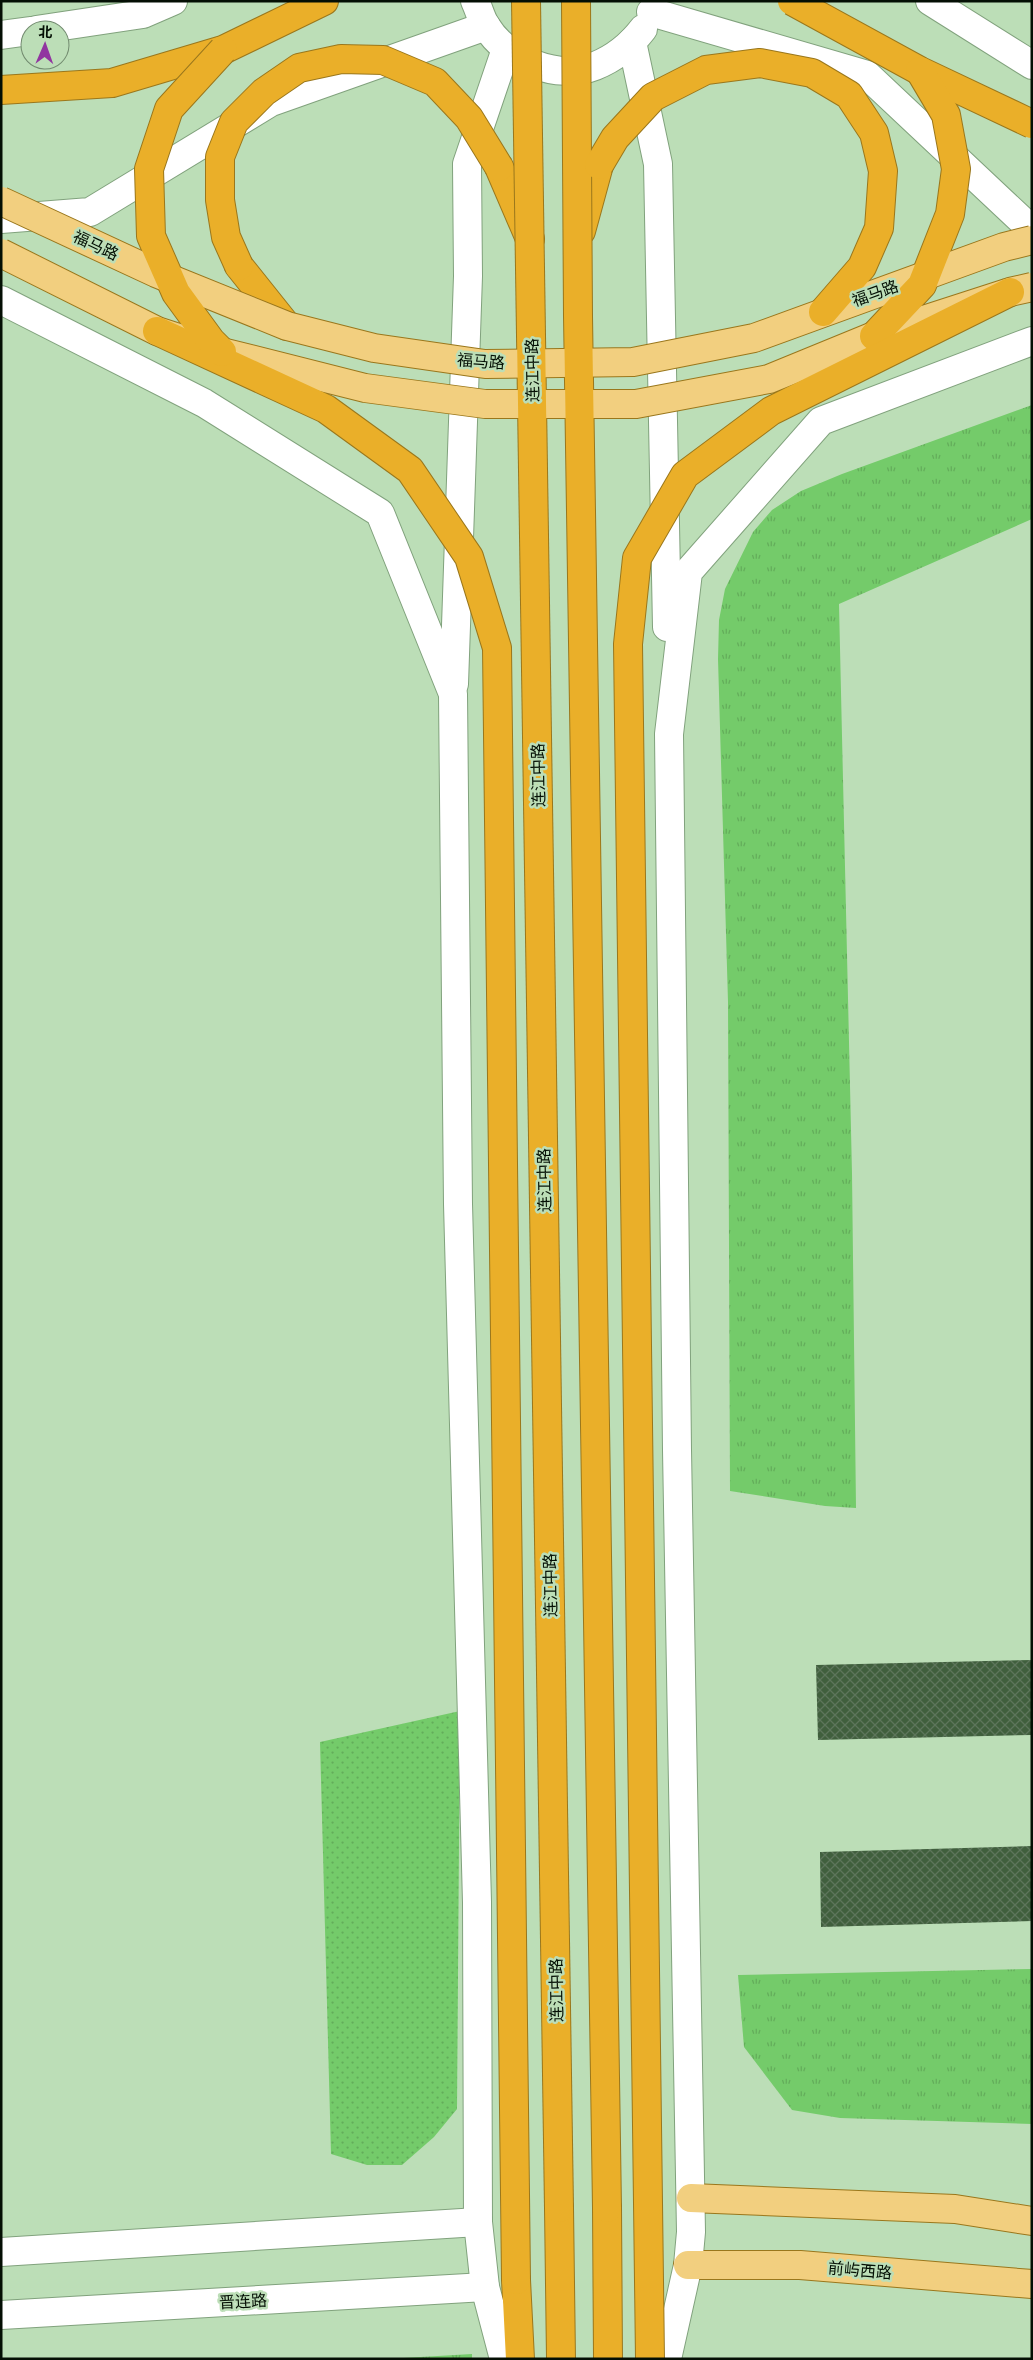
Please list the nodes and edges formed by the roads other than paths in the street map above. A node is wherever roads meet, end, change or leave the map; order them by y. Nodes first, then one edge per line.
1 (173, 1) edge
2 (324, 1) edge
3 (475, 1) edge
4 (526, 1) edge
5 (576, 1) edge
6 (792, 1) edge
7 (930, 1) edge
8 (654, 7) edge
9 (70, 25) edge
10 (486, 26) junction
11 (20, 32) edge
12 (1, 35) edge
13 (632, 42) junction
14 (223, 50) junction
15 (506, 50) junction
16 (1032, 66) edge
17 (920, 71) junction
18 (1, 90) edge
19 (1032, 124) edge
20 (1, 200) edge
21 (1, 219) edge
22 (1032, 230) edge
23 (530, 239) junction
24 (1032, 240) edge
25 (577, 242) junction
26 (1, 253) edge
27 (1021, 289) edge
28 (1, 300) edge
29 (824, 312) junction
30 (288, 326) junction
31 (157, 331) junction
32 (874, 336) junction
33 (1032, 341) edge
34 (222, 352) junction
35 (454, 694) junction
36 (669, 734) junction
37 (691, 2198) junction
38 (1032, 2221) edge
39 (478, 2222) junction
40 (1, 2252) edge
41 (688, 2265) junction
42 (1032, 2284) edge
43 (485, 2287) junction
44 (1, 2315) edge
45 (504, 2359) edge
46 (520, 2359) edge
47 (561, 2359) edge
48 (608, 2359) edge
49 (650, 2359) edge
50 (667, 2359) edge

1 - 9 main road
2 - 14 highway
3 - 10 main road
4 - 23 highway, 连江中路, bridge
5 - 25 highway, bridge
6 - 17 highway, bridge
7 - 16 main road
8 - 13 main road
8 - 22 main road
10 - 15 main road
10 - 21 main road
11 - 12 main road
13 - 15 main road
13 - 36 main road
14 - 18 highway
14 - 34 highway, bridge
15 - 35 main road
17 - 19 highway, bridge
17 - 32 highway, bridge
20 - 30 main road, 福马路, bridge
23 - 30 highway, bridge
23 - 47 highway, 连江中路, bridge
24 - 29 main road, 福马路, bridge
25 - 29 highway, bridge
25 - 48 highway, bridge
26 - 31 main road, bridge
27 - 32 main road, bridge
27 - 49 highway, bridge
28 - 35 main road
29 - 30 main road, 福马路, bridge
31 - 34 main road, bridge
31 - 46 highway, bridge
32 - 34 main road, bridge
33 - 36 main road
35 - 39 main road
36 - 37 main road
37 - 38 main road
37 - 41 main road
39 - 40 main road
39 - 43 main road
41 - 42 main road, 前屿西路
41 - 50 main road
43 - 44 main road, 晋连路
43 - 45 main road

